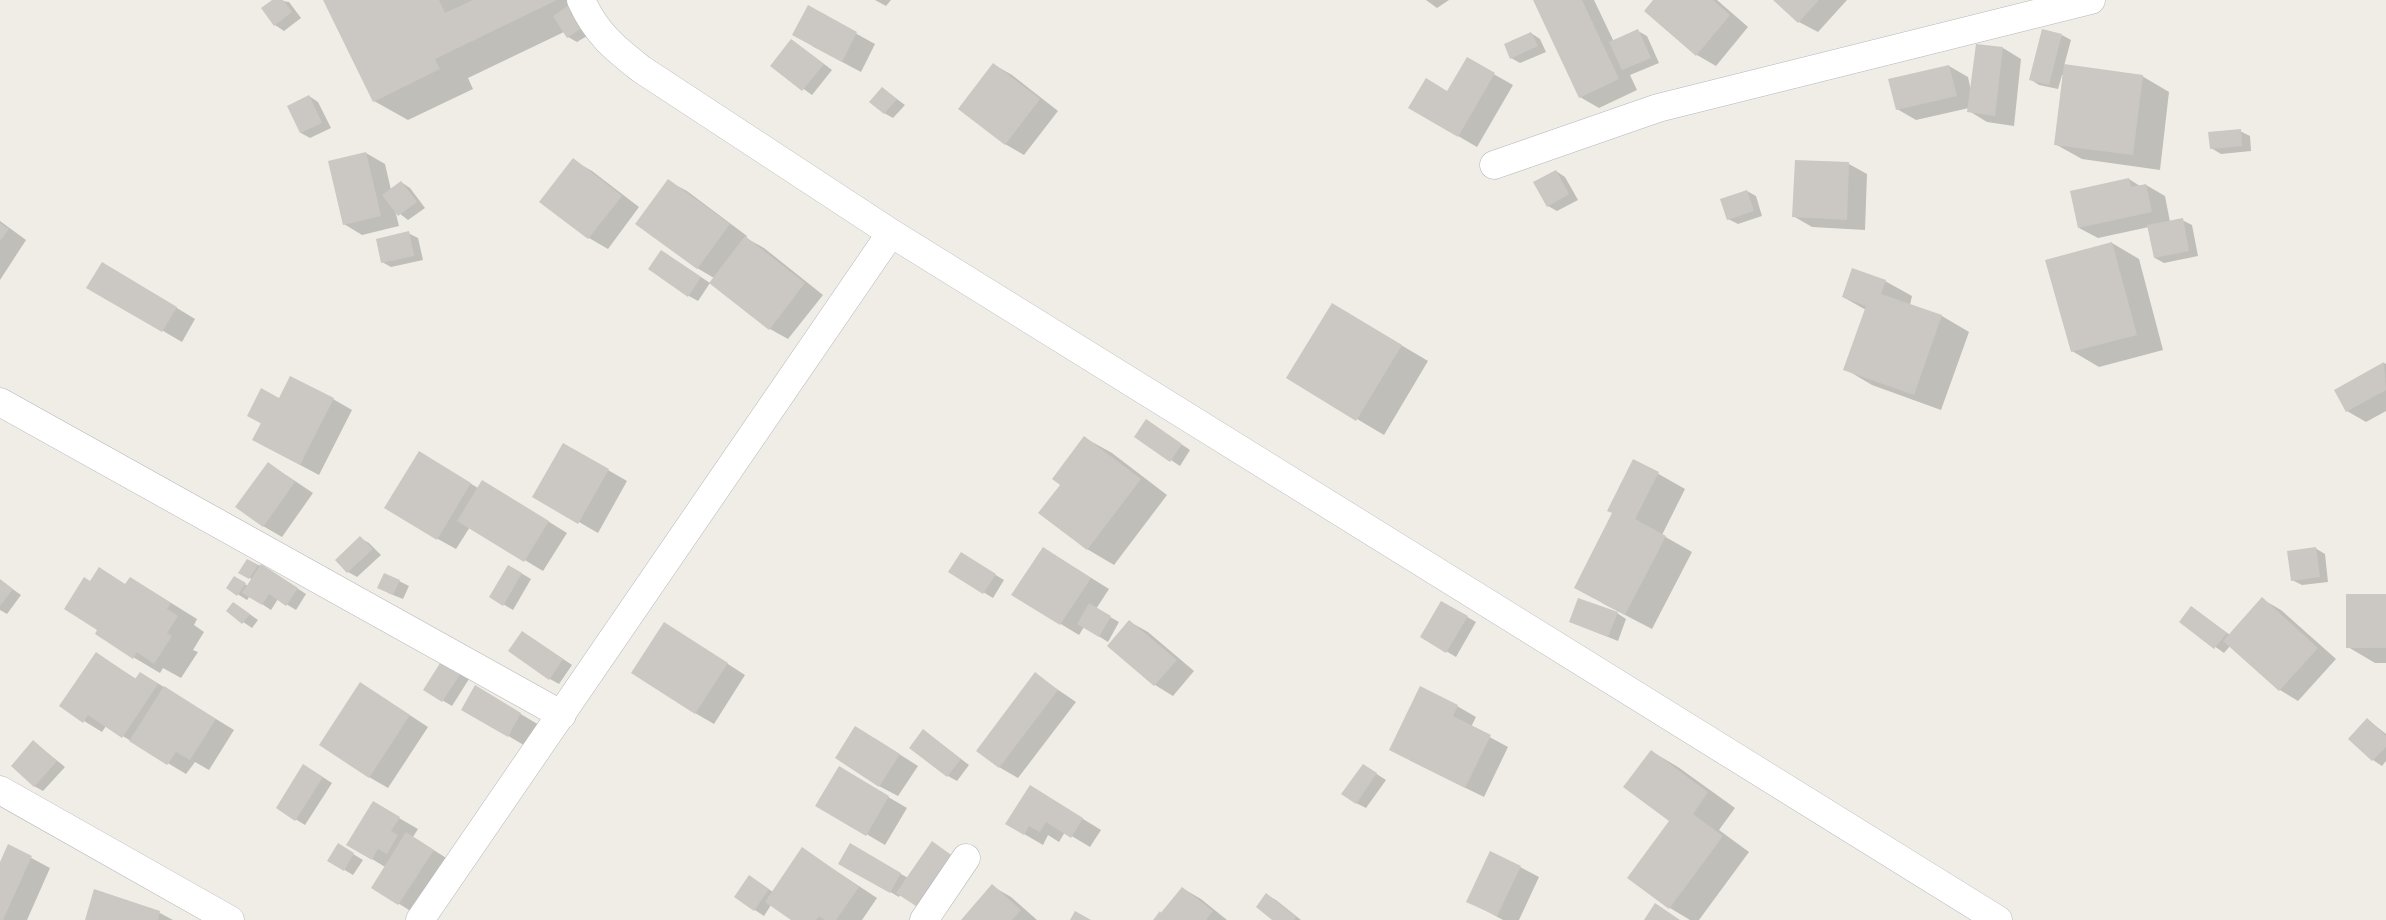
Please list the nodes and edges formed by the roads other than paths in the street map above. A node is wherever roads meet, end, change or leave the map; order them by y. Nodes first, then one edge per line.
1 (582, 0) edge
2 (2091, 0) edge
3 (1494, 165) dead end
4 (892, 233) junction
5 (0, 402) edge
6 (562, 714) junction
7 (0, 790) edge
8 (966, 858) dead end
9 (230, 920) edge
10 (420, 920) edge
11 (924, 920) edge
12 (1998, 920) edge

1 - 4 street
2 - 3 street
4 - 6 street
4 - 12 street
5 - 6 street
6 - 10 street
7 - 9 street
8 - 11 street

